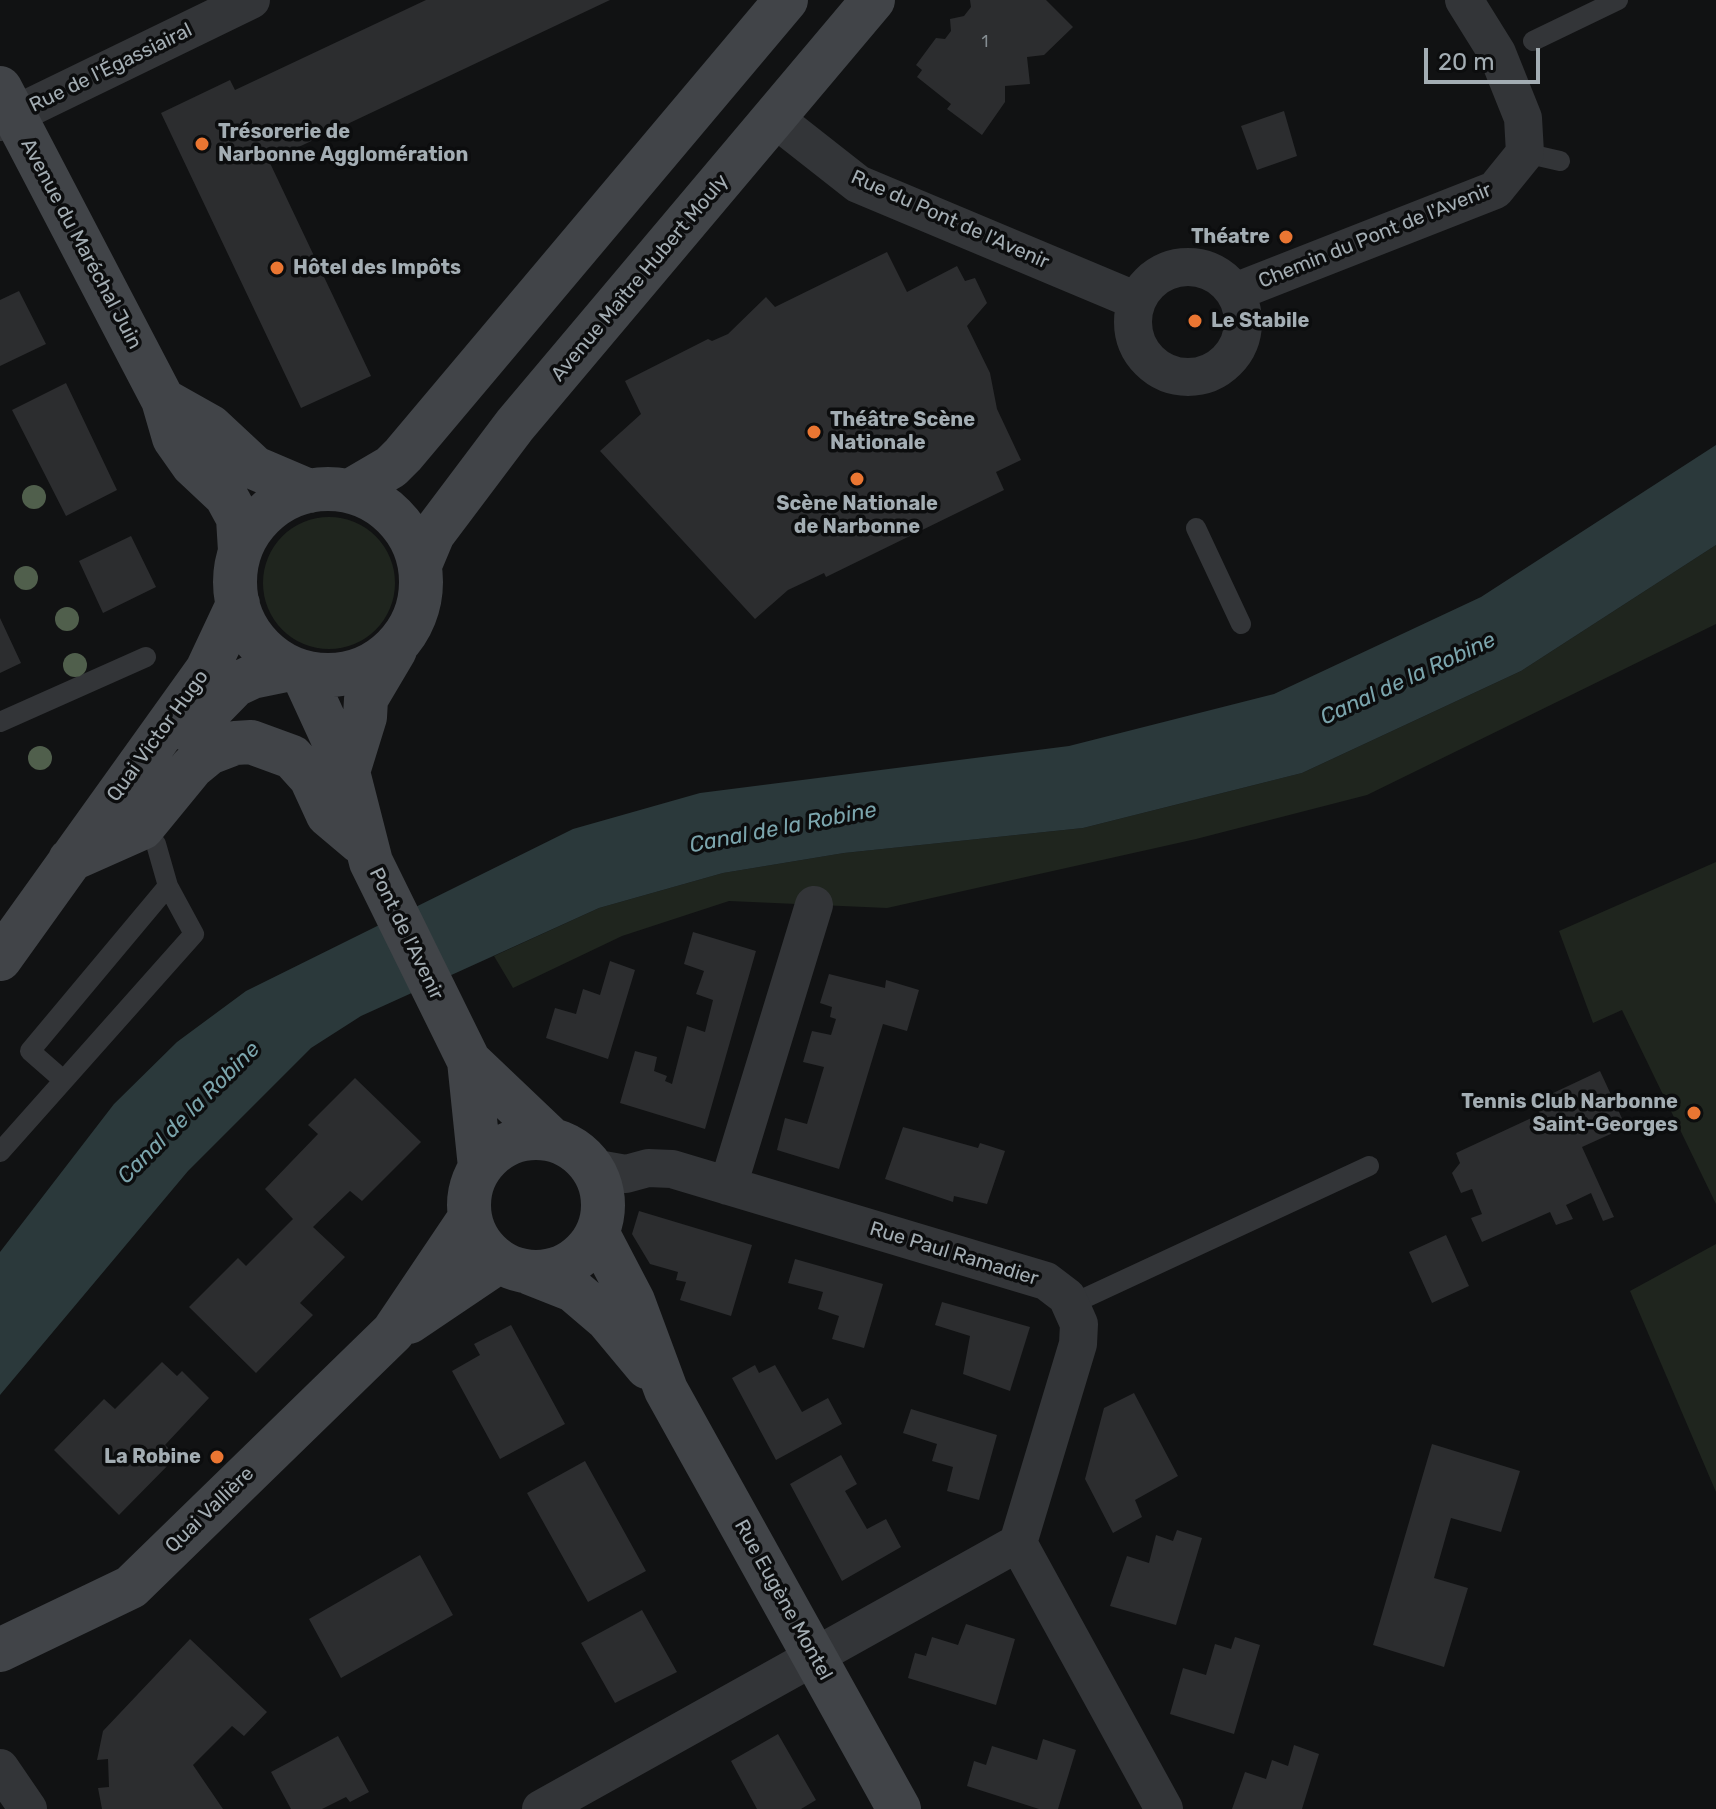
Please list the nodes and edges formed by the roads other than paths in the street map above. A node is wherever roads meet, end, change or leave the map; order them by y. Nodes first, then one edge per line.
1 (251, 0) edge
2 (786, 0) edge
3 (873, 0) edge
4 (1464, 0) edge
5 (1618, 0) edge
6 (1533, 41) dead end
7 (4, 109) edge
8 (774, 118) junction
9 (1235, 292) junction
10 (1137, 301) junction
11 (163, 400) junction
12 (329, 491) junction
13 (1196, 528) dead end
14 (240, 551) junction
15 (420, 565) junction
16 (238, 604) junction
17 (1241, 624) dead end
18 (398, 643) junction
19 (146, 657) dead end
20 (297, 671) junction
21 (0, 722) edge
22 (348, 772) junction
23 (142, 828) junction
24 (67, 861) junction
25 (372, 862) junction
26 (168, 886) junction
27 (814, 905) dead end
28 (0, 959) edge
29 (469, 1061) junction
30 (62, 1079) junction
31 (551, 1139) junction
32 (0, 1152) edge
33 (1369, 1166) dead end
34 (480, 1167) junction
35 (592, 1168) junction
36 (728, 1186) junction
37 (469, 1219) junction
38 (598, 1234) junction
39 (514, 1268) junction
40 (1072, 1304) junction
41 (393, 1332) junction
42 (666, 1390) junction
43 (1018, 1543) junction
44 (0, 1650) edge
45 (814, 1656) junction
46 (0, 1768) edge
47 (28, 1809) edge
48 (541, 1809) edge
49 (899, 1809) edge
50 (1164, 1809) edge

1 - 7 street, Rue de l'Égassiairal
2 - 12 main road
3 - 8 main road, Avenue Maître Hubert Mouly
4 - 9 street, Chemin du Pont de l'Avenir
5 - 6 lane
7 - 11 main road, Avenue du Maréchal Juin
8 - 10 street, Rue du Pont de l'Avenir
8 - 15 main road, Avenue Maître Hubert Mouly
9 - 10 street
9 - 10 street
11 - 12 main road
11 - 14 main road, Avenue du Maréchal Juin
12 - 14 main road
12 - 15 main road
13 - 17 lane
14 - 16 main road
15 - 18 main road
16 - 20 main road
16 - 24 main road, Quai Victor Hugo
18 - 20 main road
18 - 22 main road
19 - 21 lane
20 - 22 main road
20 - 24 main road, Quai Victor Hugo
22 - 25 main road
23 - 24 main road
23 - 25 main road
23 - 26 lane
24 - 28 main road, Quai Victor Hugo
25 - 29 main road, Pont de l'Avenir
26 - 30 lane
26 - 30 lane
27 - 36 street
29 - 31 main road
29 - 34 main road
30 - 32 lane
31 - 34 main road
31 - 35 main road
33 - 40 lane
34 - 37 main road
35 - 36 street, Rue Paul Ramadier
35 - 38 main road
36 - 40 street, Rue Paul Ramadier
37 - 39 main road
37 - 41 main road, Quai Vallière
38 - 39 main road
38 - 42 main road, Rue Eugène Montel
39 - 41 main road, Quai Vallière
39 - 42 main road, Rue Eugène Montel
40 - 43 street
41 - 44 main road, Quai Vallière
42 - 45 main road, Rue Eugène Montel
43 - 45 street
43 - 50 street
45 - 48 street
45 - 49 main road, Rue Eugène Montel
46 - 47 street

